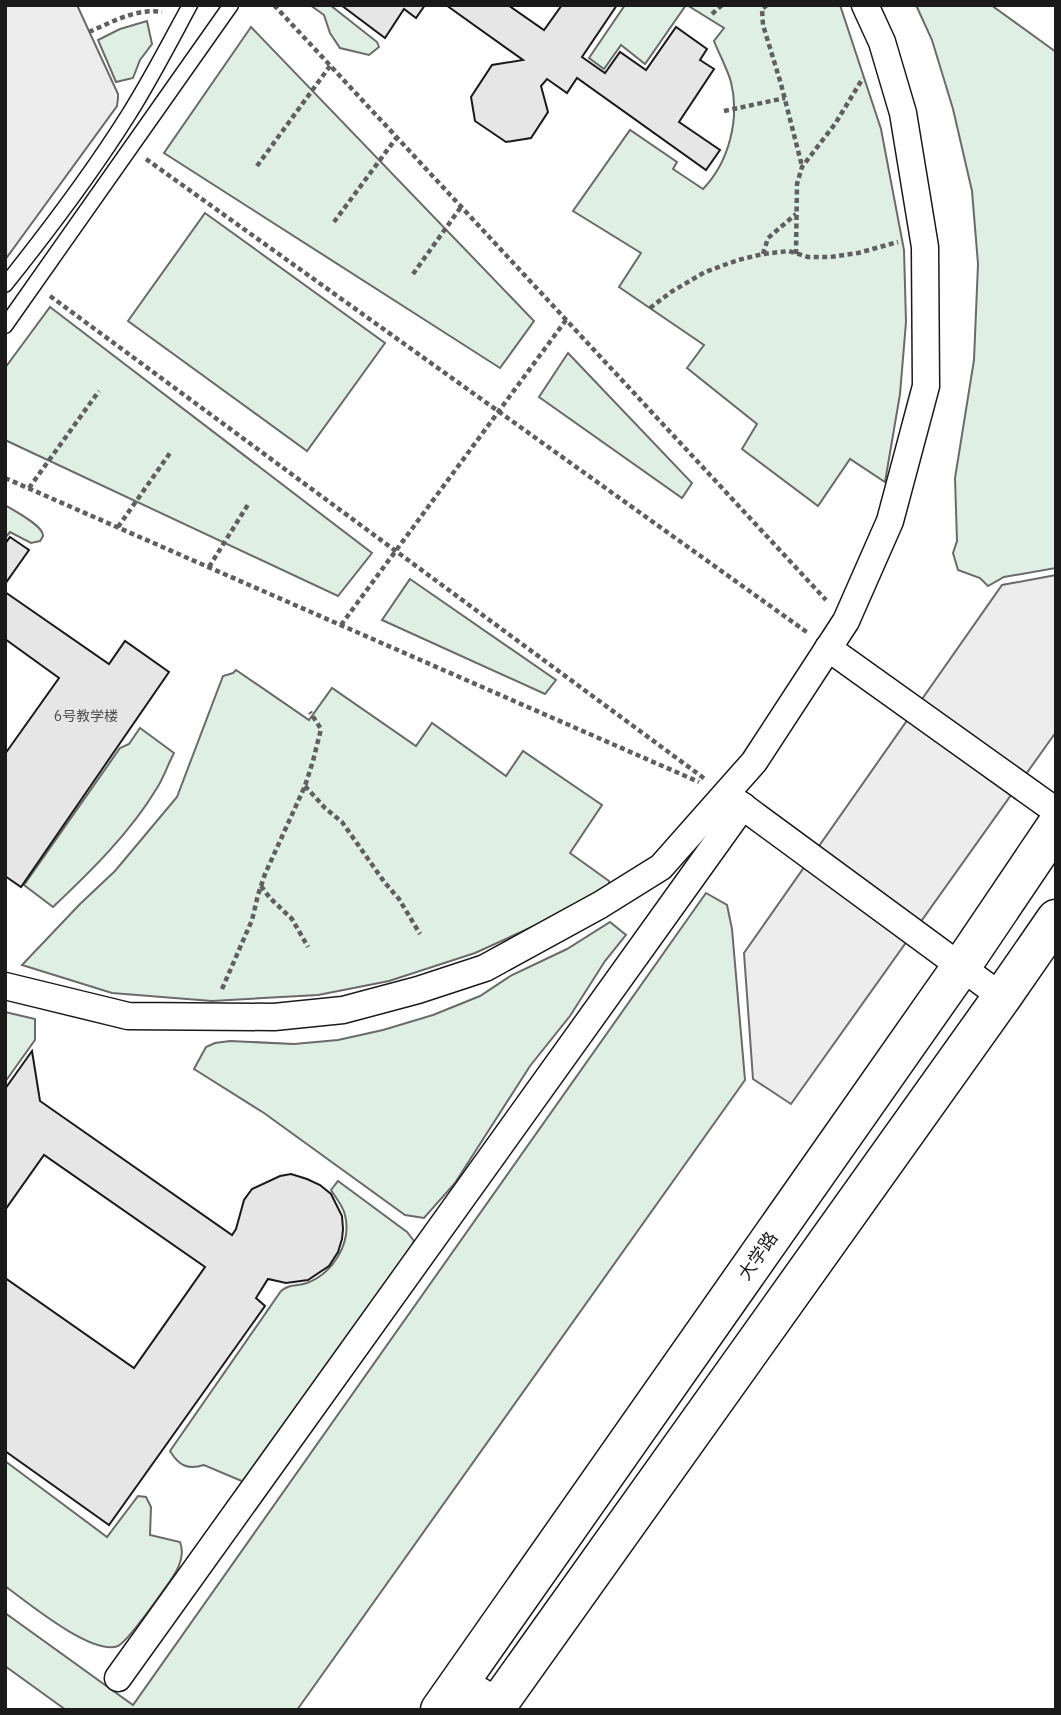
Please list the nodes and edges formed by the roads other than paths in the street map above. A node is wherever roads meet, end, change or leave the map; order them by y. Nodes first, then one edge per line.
1 (190, 5) edge
2 (231, 5) edge
3 (865, 5) edge
4 (5, 285) edge
5 (5, 326) edge
6 (828, 648) junction
7 (734, 800) junction
8 (1056, 811) edge
9 (1056, 826) edge
10 (1056, 919) edge
11 (961, 967) junction
12 (5, 986) edge
13 (1002, 997) junction
14 (118, 1678) dead end
15 (449, 1697) edge
16 (498, 1709) edge

1 - 4 lane
2 - 5 lane
3 - 6 street
6 - 7 street
6 - 8 street
7 - 11 street
7 - 12 street
7 - 14 street
9 - 11 main road, 大学路
10 - 13 main road, 大学路
11 - 13 street
11 - 15 main road, 大学路
13 - 16 main road, 大学路
15 - 16 main road, 大学路

